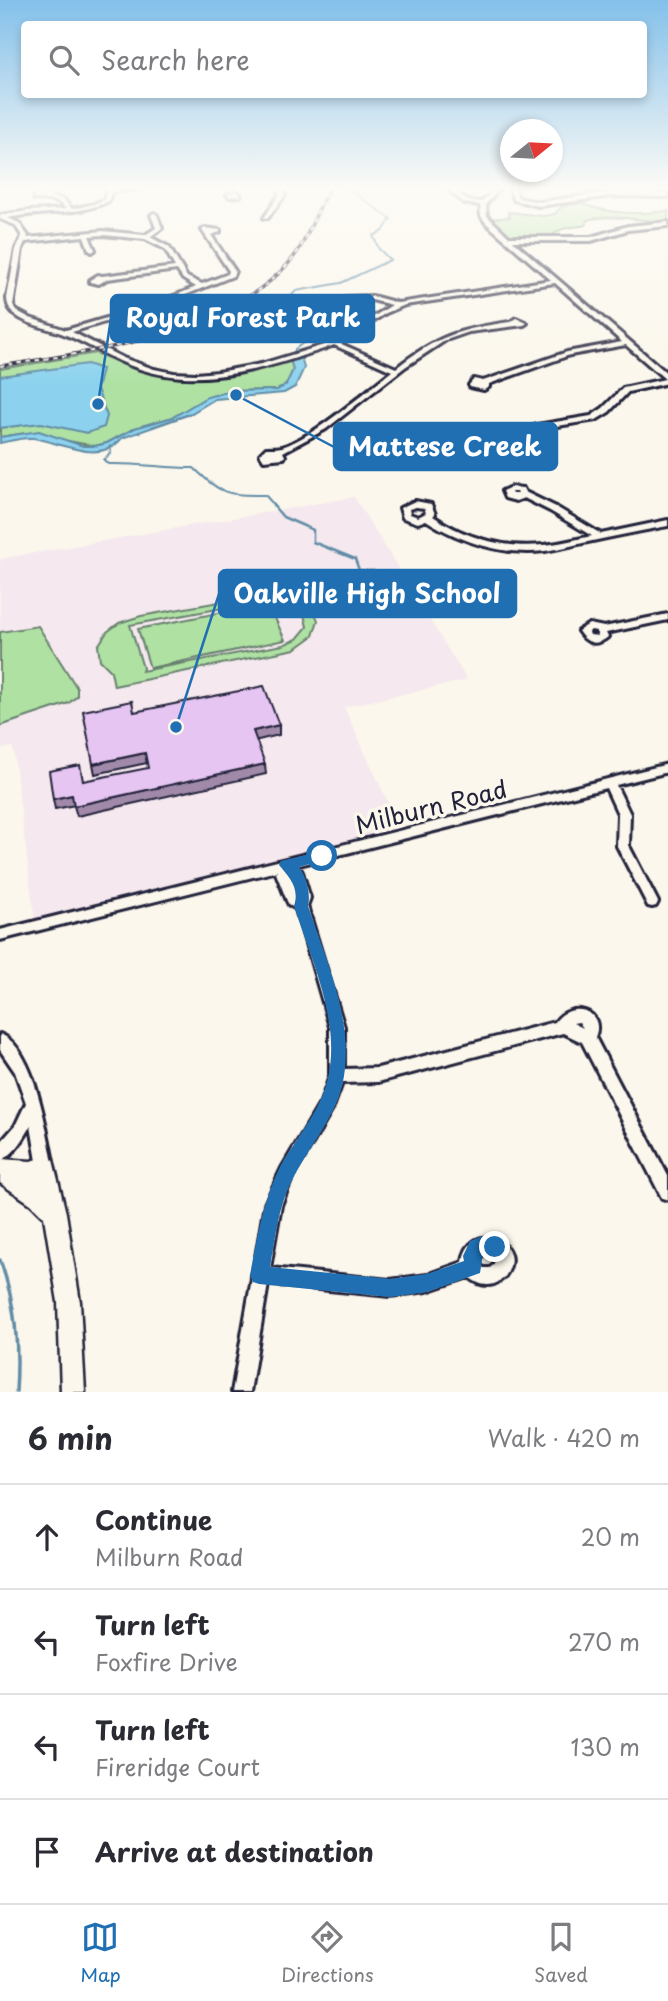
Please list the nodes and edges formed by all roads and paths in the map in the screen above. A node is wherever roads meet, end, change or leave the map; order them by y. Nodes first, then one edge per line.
1 (18, 254) edge
2 (170, 254) edge
3 (221, 254) edge
4 (524, 254) edge
5 (178, 268) junction
6 (102, 278) dead end
7 (556, 281) junction
8 (202, 287) junction
9 (11, 294) junction
10 (0, 295) edge
11 (347, 299) dead end
12 (397, 305) junction
13 (512, 324) dead end
14 (66, 332) junction
15 (334, 343) junction
16 (630, 345) junction
17 (398, 371) junction
18 (668, 379) edge
19 (485, 383) dead end
20 (511, 436) dead end
21 (280, 452) dead end
22 (523, 494) dead end
23 (428, 517) dead end
24 (668, 523) edge
25 (600, 537) junction
26 (668, 617) edge
27 (602, 631) dead end
28 (668, 768) edge
29 (609, 782) junction
30 (286, 866) junction
31 (652, 902) dead end
32 (0, 934) edge
33 (0, 1040) edge
34 (337, 1076) junction
35 (33, 1104) junction
36 (0, 1153) edge
37 (46, 1167) junction
38 (0, 1170) edge
39 (668, 1192) edge
40 (54, 1213) junction
41 (473, 1267) dead end
42 (259, 1275) junction
43 (73, 1392) edge
44 (241, 1392) edge

1 - 9 street
2 - 5 street
3 - 8 street
4 - 7 street
5 - 6 street
5 - 8 street
7 - 12 street
7 - 16 street
8 - 14 street
9 - 10 street
9 - 14 street
11 - 12 street
12 - 15 street
13 - 17 street
14 - 15 street
15 - 17 street
16 - 18 street
16 - 19 street
17 - 21 street
18 - 20 street
22 - 25 street
23 - 25 street
24 - 25 street
26 - 27 street
28 - 29 street, Milburn Road
29 - 30 street, Milburn Road
29 - 31 street
30 - 32 street, Milburn Road
30 - 34 street
33 - 35 street
34 - 39 street
34 - 42 street
35 - 36 street
35 - 37 street
37 - 38 main road
37 - 40 main road
38 - 40 main road
40 - 43 main road
41 - 42 street
42 - 44 street

